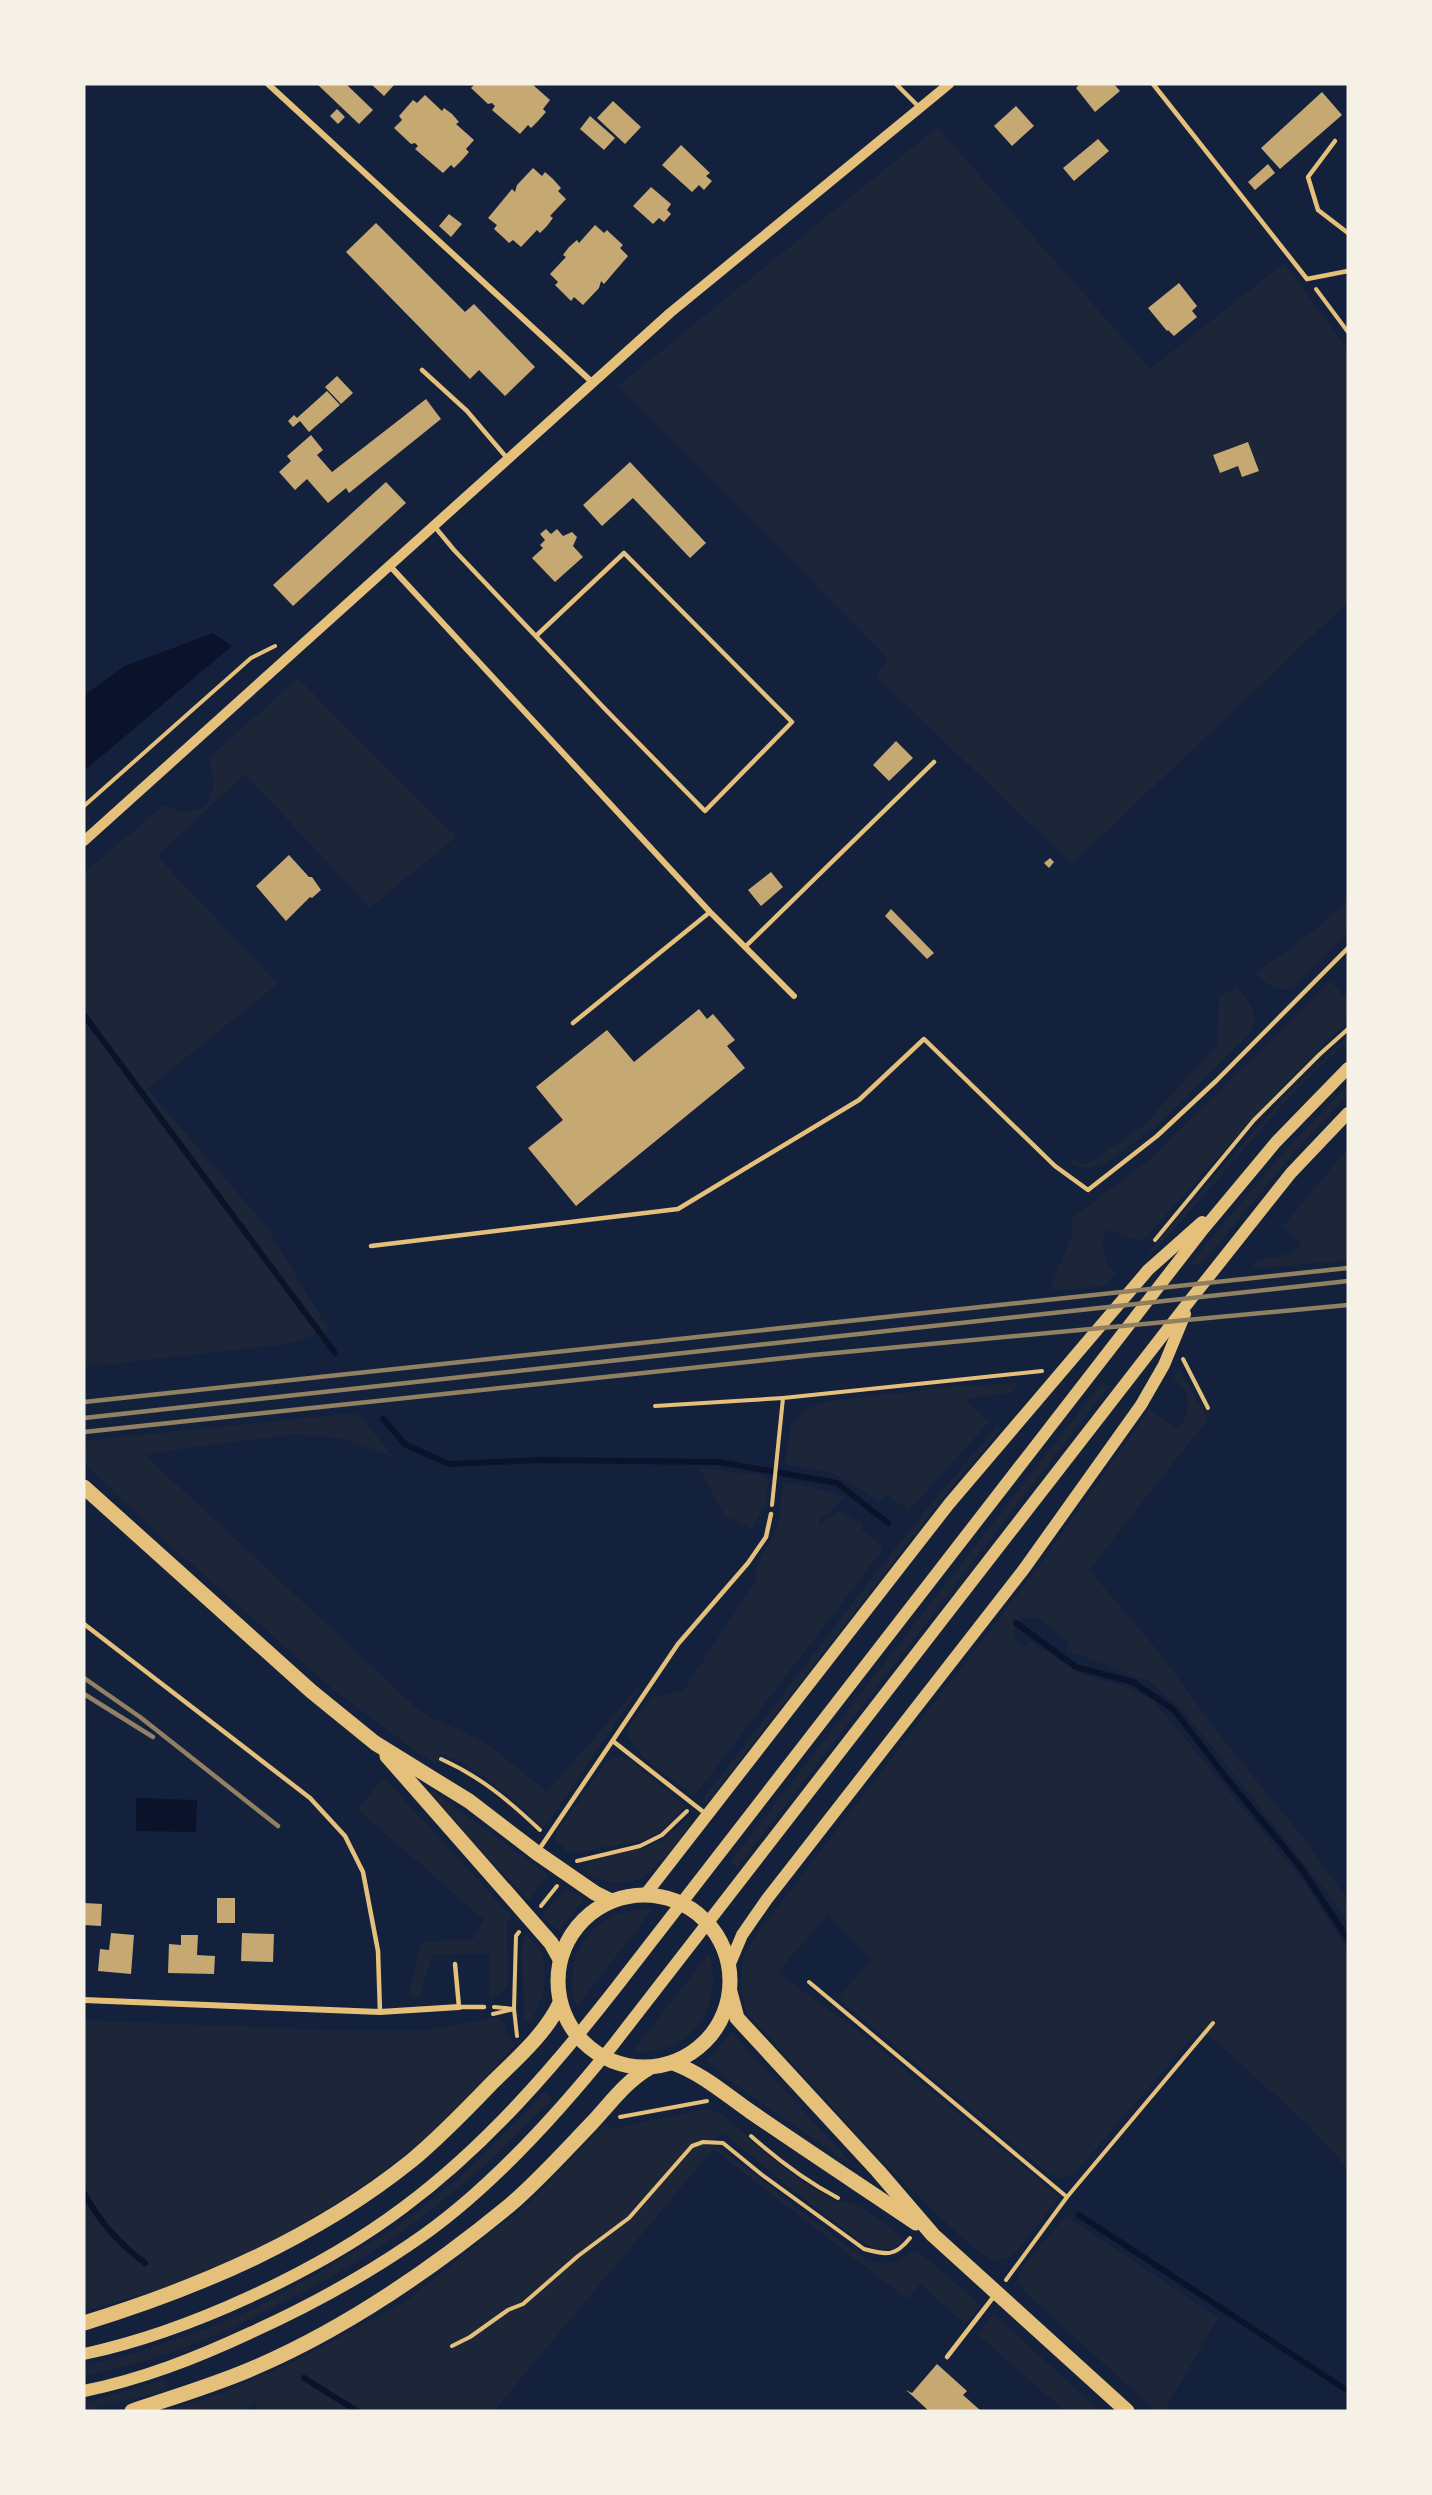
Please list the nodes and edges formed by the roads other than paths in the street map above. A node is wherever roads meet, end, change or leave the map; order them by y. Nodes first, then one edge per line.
1 (268, 84) edge
2 (896, 84) edge
3 (949, 84) edge
4 (1153, 84) edge
5 (920, 108) junction
6 (1335, 141) dead end
7 (1348, 233) edge
8 (1348, 271) edge
9 (422, 370) dead end
10 (592, 382) junction
11 (507, 458) junction
12 (433, 525) junction
13 (389, 565) junction
14 (536, 636) junction
15 (934, 762) dead end
16 (84, 841) edge
17 (710, 912) junction
18 (746, 946) junction
19 (1348, 948) edge
20 (794, 996) dead end
21 (573, 1023) dead end
22 (1348, 1068) edge
23 (1348, 1113) edge
24 (1220, 1209) junction
25 (371, 1246) dead end
26 (1191, 1299) junction
27 (84, 1486) edge
28 (771, 1514) road end
29 (84, 1624) edge
30 (614, 1742) junction
31 (375, 1743) junction
32 (707, 1815) junction
33 (537, 1853) junction
34 (645, 1895) junction
35 (611, 1901) junction
36 (560, 1959) junction
37 (455, 1964) dead end
38 (729, 1966) junction
39 (730, 1992) junction
40 (84, 2000) edge
41 (560, 2002) junction
42 (459, 2007) junction
43 (484, 2007) road end
44 (380, 2012) junction
45 (673, 2063) junction
46 (649, 2068) junction
47 (933, 2235) junction
48 (997, 2293) junction
49 (84, 2323) edge
50 (84, 2354) edge
51 (947, 2357) dead end
52 (84, 2391) edge
53 (132, 2411) edge
54 (1127, 2411) edge

1 - 10 street
2 - 5 lane
3 - 5 street
4 - 8 lane
5 - 10 street
6 - 7 lane
9 - 11 lane
10 - 11 street
11 - 12 street
12 - 13 street
12 - 14 lane
13 - 16 street
13 - 17 street
14 - 14 lane
15 - 18 lane
17 - 18 street
17 - 21 lane
18 - 20 street
19 - 25 lane
22 - 24 main road
23 - 26 main road
24 - 32 main road
24 - 50 main road
26 - 38 main road
26 - 52 main road
27 - 31 main road
28 - 30 lane
29 - 44 lane
30 - 32 lane
30 - 33 lane
31 - 33 main road
31 - 36 main road
32 - 34 main road
33 - 35 main road
34 - 35 main road
34 - 38 main road
35 - 36 main road
36 - 41 main road
37 - 42 lane
38 - 39 main road
39 - 45 main road
39 - 47 main road
40 - 44 street
41 - 46 main road
41 - 49 main road
42 - 43 lane
42 - 44 street
45 - 46 main road
45 - 47 main road
46 - 53 main road
47 - 48 main road
48 - 51 lane
48 - 54 main road

